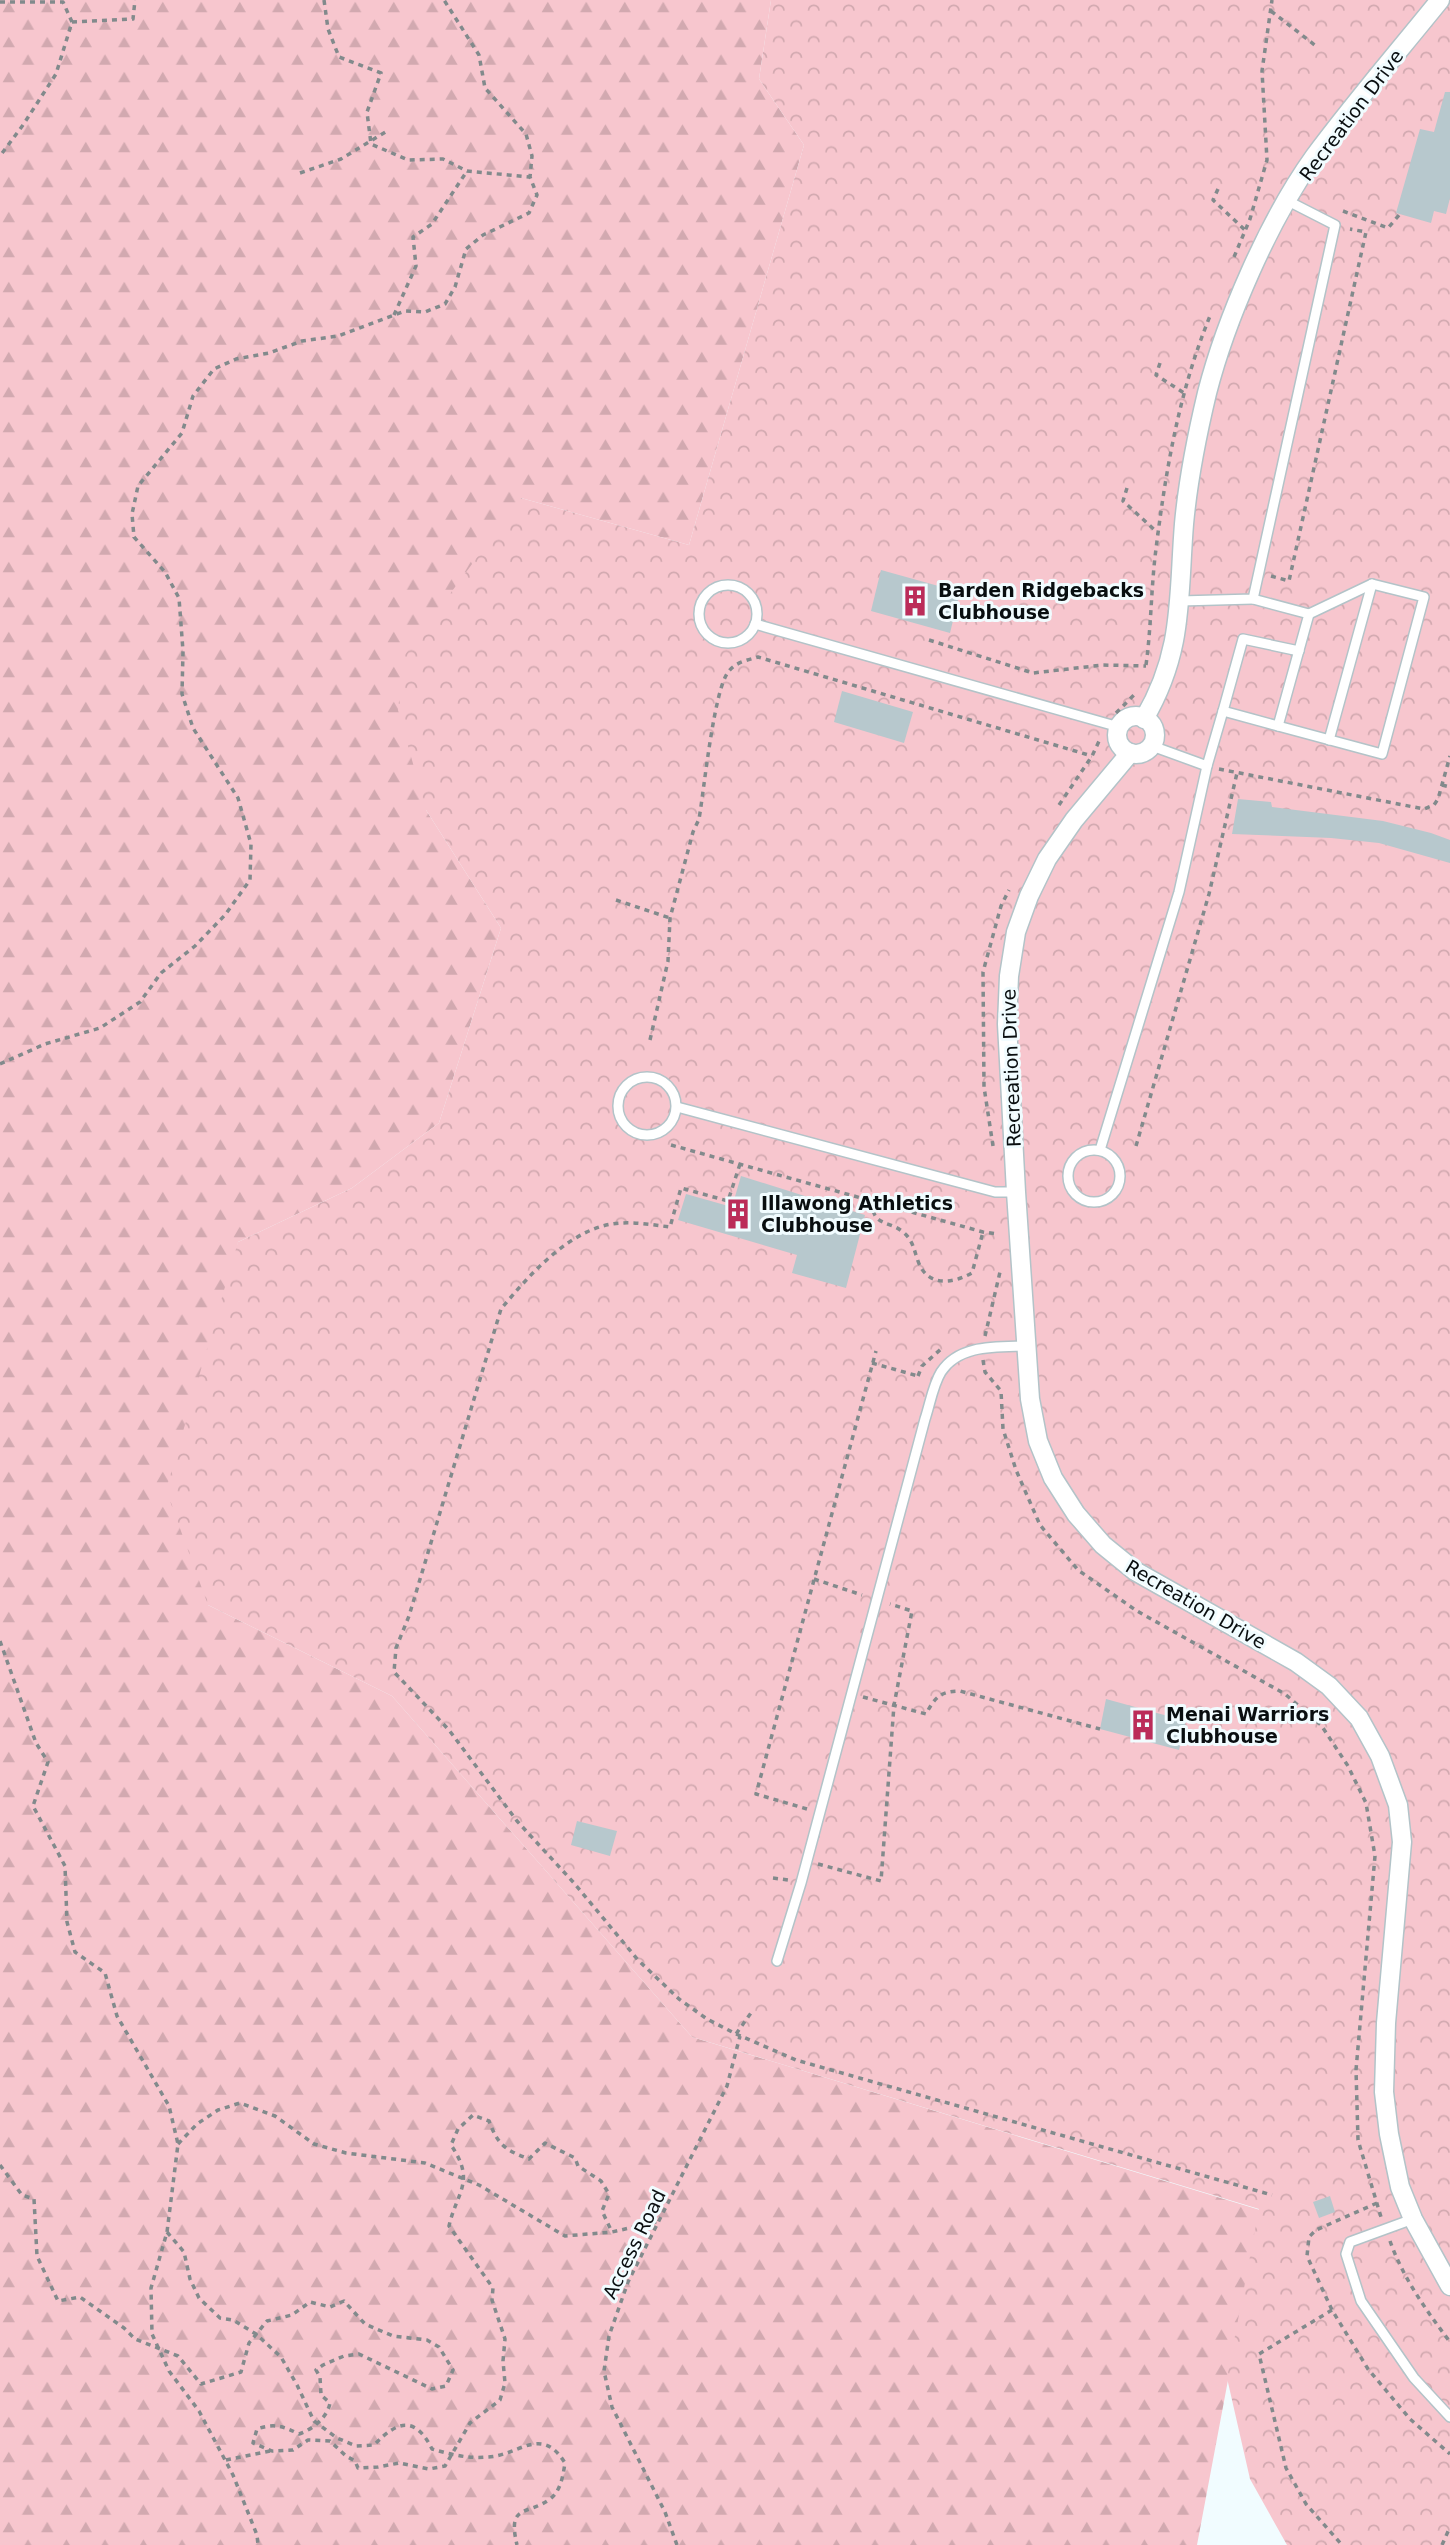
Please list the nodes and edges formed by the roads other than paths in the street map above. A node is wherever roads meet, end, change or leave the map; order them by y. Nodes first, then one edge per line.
1 (1440, 0) edge
2 (1288, 201) junction
3 (1372, 584) junction
4 (1253, 599) junction
5 (1180, 601) junction
6 (1309, 614) junction
7 (755, 624) junction
8 (1299, 651) junction
9 (1223, 711) junction
10 (1144, 719) junction
11 (1114, 725) junction
12 (1278, 726) junction
13 (1329, 740) junction
14 (1152, 746) junction
15 (1130, 753) junction
16 (1207, 766) junction
17 (677, 1107) junction
18 (1100, 1150) junction
19 (1016, 1192) junction
20 (1026, 1346) junction
21 (777, 1961) dead end
22 (1413, 2219) junction
23 (1450, 2286) edge
24 (1450, 2417) edge

1 - 2 street, Recreation Drive
2 - 4 lane
2 - 5 street, Recreation Drive
3 - 6 lane
3 - 13 lane
3 - 13 lane
4 - 5 lane
4 - 6 lane
5 - 10 street, Recreation Drive
6 - 8 lane
7 - 7 lane
7 - 11 lane
8 - 9 lane
8 - 12 lane
9 - 12 lane
9 - 16 lane
10 - 11 street
10 - 14 street
11 - 15 street
12 - 13 lane
14 - 15 street
14 - 16 lane
15 - 19 street, Recreation Drive
16 - 18 lane
17 - 17 lane
17 - 19 lane
18 - 18 lane
19 - 20 street, Recreation Drive
20 - 21 lane
20 - 22 street, Recreation Drive
22 - 23 street, Recreation Drive
22 - 24 lane

